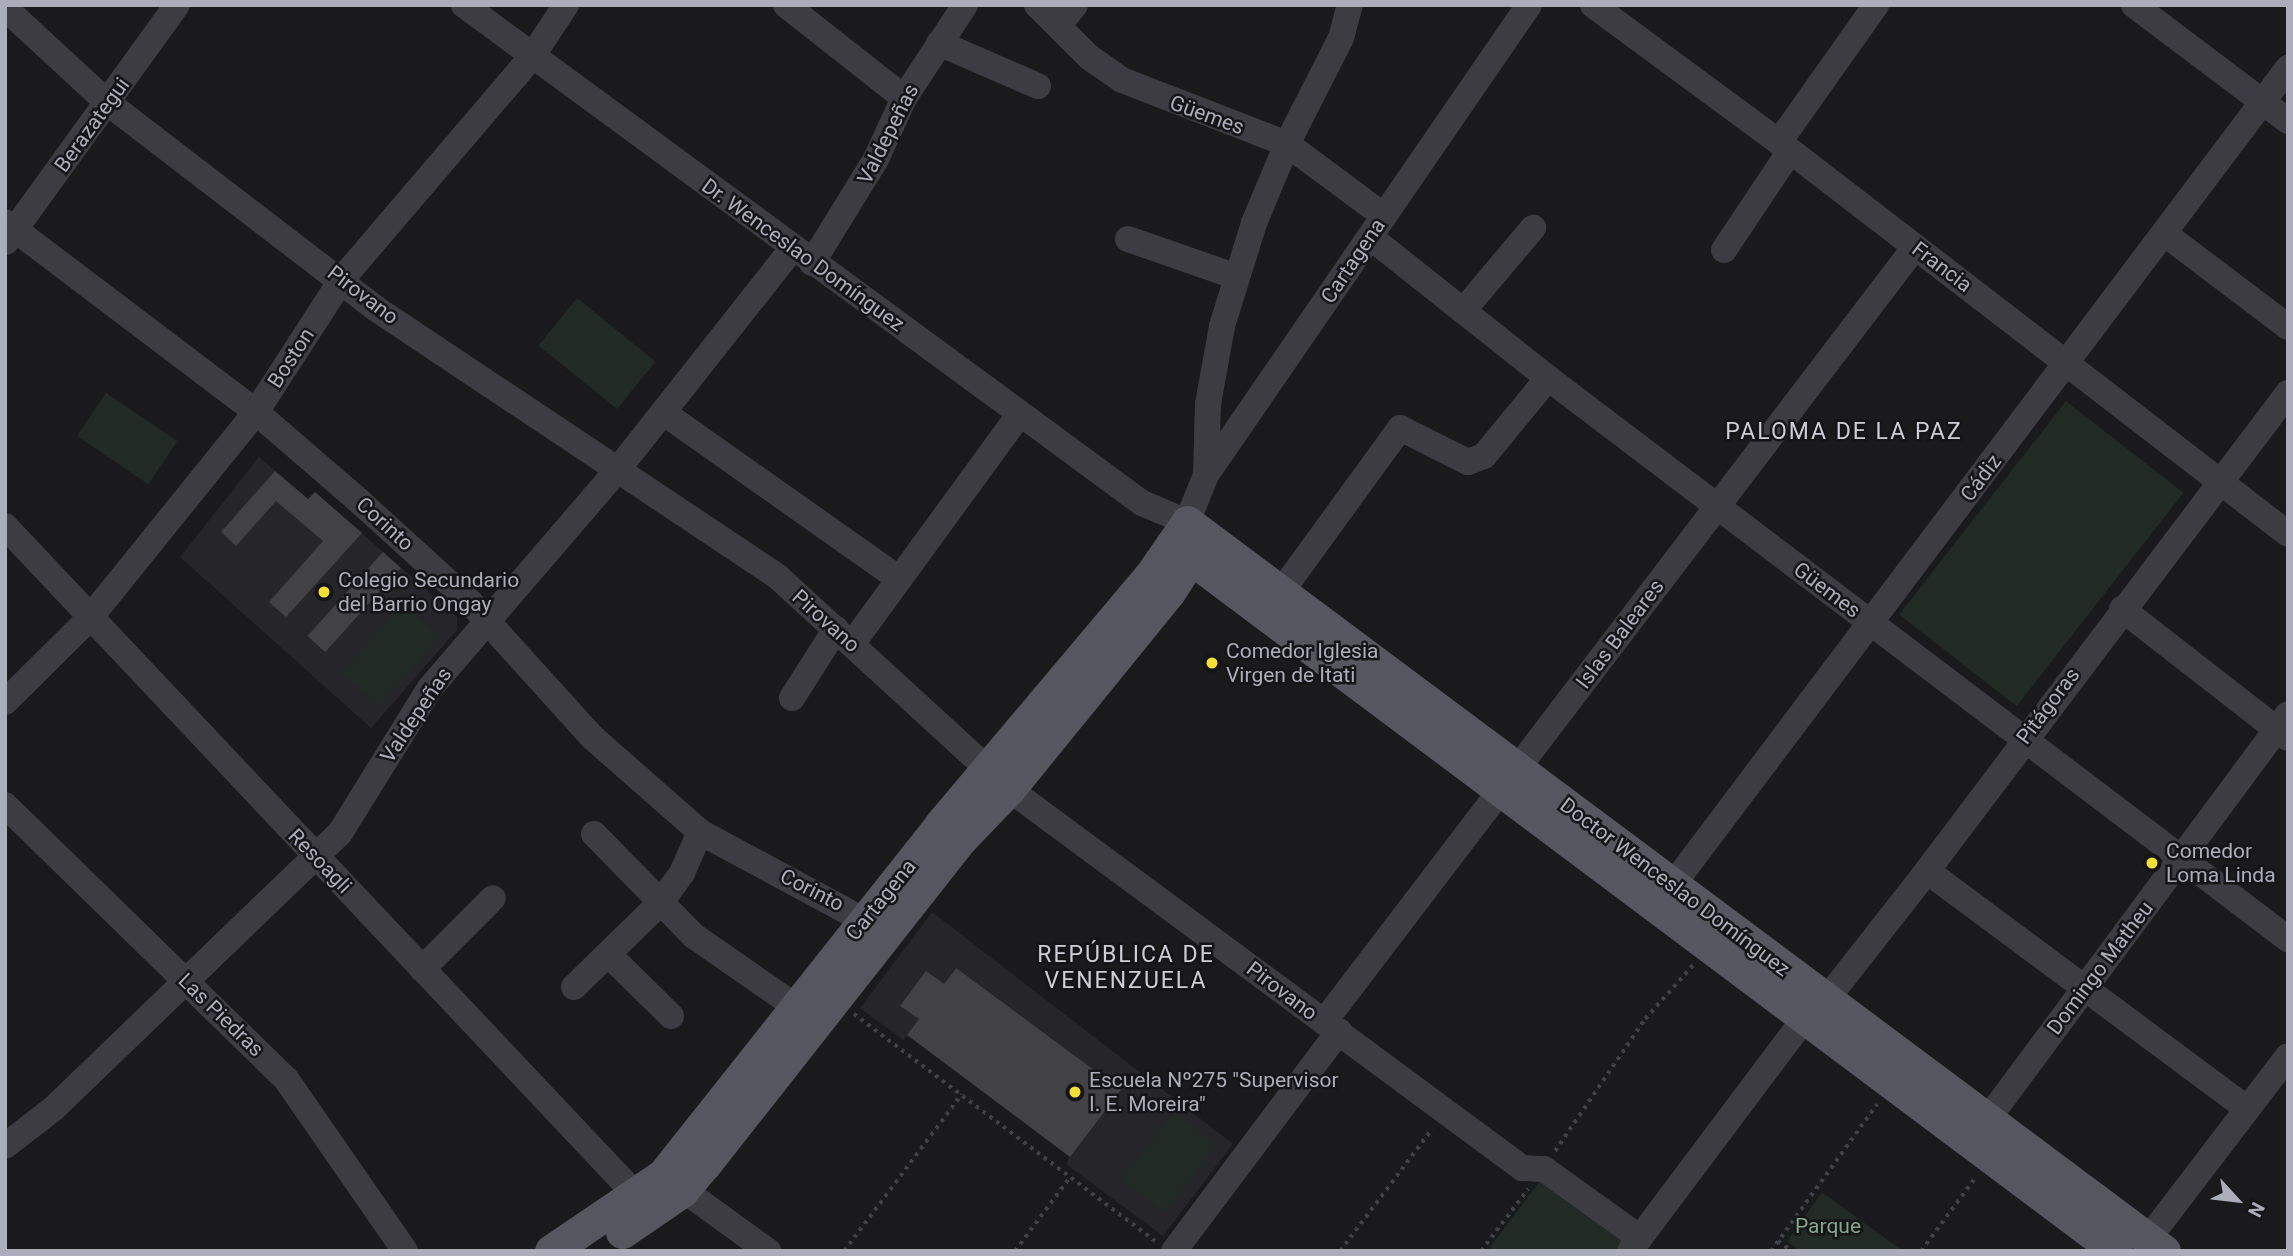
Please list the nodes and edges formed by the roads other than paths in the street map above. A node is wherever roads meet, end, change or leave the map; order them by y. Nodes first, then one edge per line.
1 (177, 5) edge
2 (464, 5) edge
3 (566, 5) edge
4 (786, 5) edge
5 (965, 5) edge
6 (1037, 5) edge
7 (1075, 5) edge
8 (1350, 5) edge
9 (1529, 5) edge
10 (1593, 5) edge
11 (1876, 5) edge
12 (2134, 5) edge
13 (5, 8) edge
14 (1058, 26) junction
15 (939, 43) junction
16 (533, 55) junction
17 (2288, 68) edge
18 (1038, 86) dead end
19 (904, 99) junction
20 (108, 103) junction
21 (2265, 103) junction
22 (2288, 121) edge
23 (1287, 144) junction
24 (1785, 146) junction
25 (1377, 227) junction
26 (1533, 228) dead end
27 (9, 231) edge
28 (2165, 234) junction
29 (1128, 239) dead end
30 (1915, 247) junction
31 (1724, 250) dead end
32 (802, 256) junction
33 (1237, 277) junction
34 (342, 279) junction
35 (1463, 311) junction
36 (2288, 327) edge
37 (2068, 363) junction
38 (1548, 378) junction
39 (2288, 393) edge
40 (256, 412) junction
41 (664, 413) junction
42 (1020, 414) junction
43 (620, 468) junction
44 (1206, 475) junction
45 (2220, 484) junction
46 (1717, 507) junction
47 (5, 526) edge
48 (2288, 534) edge
49 (1183, 542) junction
50 (899, 579) junction
51 (1281, 592) junction
52 (2122, 610) junction
53 (89, 619) junction
54 (486, 619) junction
55 (1871, 623) junction
56 (844, 636) junction
57 (792, 698) dead end
58 (5, 702) edge
59 (2284, 727) edge
60 (2024, 737) junction
61 (1000, 779) junction
62 (1509, 779) junction
63 (5, 805) edge
64 (700, 832) junction
65 (594, 834) dead end
66 (314, 855) junction
67 (2182, 859) junction
68 (1927, 871) junction
69 (1672, 886) junction
70 (493, 898) dead end
71 (661, 902) junction
72 (876, 926) junction
73 (2288, 939) edge
74 (609, 956) junction
75 (422, 969) junction
76 (188, 983) junction
77 (574, 987) dead end
78 (2086, 987) junction
79 (796, 1007) junction
80 (1816, 1008) junction
81 (671, 1016) dead end
82 (1331, 1026) junction
83 (2288, 1056) edge
84 (2247, 1109) junction
85 (1987, 1120) junction
86 (5, 1146) edge
87 (672, 1183) junction
88 (636, 1195) junction
89 (2098, 1236) edge
90 (1635, 1244) edge
91 (2156, 1245) edge
92 (1166, 1247) edge
93 (405, 1251) edge
94 (551, 1251) edge
95 (593, 1251) edge
96 (768, 1251) edge

1 - 20 street, Berazategui
2 - 16 street, Dr. Wenceslao Domínguez
3 - 16 street, Boston
4 - 19 street
5 - 15 street, Valdepeñas
6 - 14 street, Güemes
7 - 14 street
8 - 23 street
9 - 25 street, Cartagena
10 - 24 street, Francia
11 - 24 street
12 - 21 street
13 - 20 street, Pirovano
14 - 23 street, Güemes
15 - 18 street
15 - 19 street, Valdepeñas
16 - 32 street, Dr. Wenceslao Domínguez
16 - 34 street, Boston
17 - 21 street, Cádiz
19 - 32 street, Valdepeñas
20 - 27 street, Berazategui
20 - 34 street, Pirovano
21 - 22 street
21 - 28 street, Cádiz
23 - 25 street, Güemes
23 - 33 street
24 - 30 street, Francia
24 - 31 street
25 - 35 street, Güemes
25 - 44 street, Cartagena
26 - 35 street
27 - 40 street, Corinto
28 - 36 street
28 - 37 street, Cádiz
29 - 33 street
30 - 37 street, Francia
30 - 46 street, Islas Baleares
32 - 41 street, Valdepeñas
32 - 42 street, Dr. Wenceslao Domínguez
33 - 44 street
34 - 40 street, Boston
34 - 43 street, Pirovano
35 - 38 street, Güemes
37 - 45 street, Francia
37 - 55 street, Cádiz
38 - 46 street, Güemes
38 - 51 street
39 - 45 street, Pitágoras
40 - 53 street, Boston
40 - 54 street, Corinto
41 - 43 street, Valdepeñas
41 - 50 street
42 - 49 street, Dr. Wenceslao Domínguez
42 - 50 street
43 - 54 street, Valdepeñas
43 - 56 street, Pirovano
44 - 49 street, Cartagena
45 - 48 street, Francia
45 - 52 street, Pitágoras
46 - 55 street, Güemes
46 - 62 street, Islas Baleares
47 - 53 street, Resoagli
49 - 51 main road, Doctor Wenceslao Domínguez
49 - 61 main road, Cartagena
49 - 62 main road, Doctor Wenceslao Domínguez
50 - 56 street
51 - 62 main road, Doctor Wenceslao Domínguez
52 - 59 street
52 - 60 street, Pitágoras
53 - 58 street, Boston
53 - 66 street, Resoagli
54 - 64 street, Corinto
54 - 66 street, Valdepeñas
55 - 60 street, Güemes
55 - 69 street, Cádiz
56 - 57 street
56 - 61 street, Pirovano
59 - 67 street, Domingo Matheu
60 - 67 street, Güemes
60 - 68 street, Pitágoras
61 - 72 main road, Cartagena
61 - 82 street, Pirovano
62 - 69 main road, Doctor Wenceslao Domínguez
62 - 80 main road, Doctor Wenceslao Domínguez
62 - 82 street, Islas Baleares
63 - 76 street, Las Piedras
64 - 71 street
64 - 72 street, Corinto
65 - 71 street
66 - 75 street, Resoagli
66 - 76 street, Valdepeñas
67 - 73 street, Güemes
67 - 78 street, Domingo Matheu
68 - 78 street
68 - 80 street, Pitágoras
69 - 80 main road, Doctor Wenceslao Domínguez
70 - 75 street
71 - 74 street
71 - 79 street
72 - 79 main road, Cartagena
72 - 87 main road, Cartagena
74 - 77 street
74 - 81 street
75 - 88 street, Resoagli
76 - 86 street, Valdepeñas
76 - 93 street, Las Piedras
78 - 84 street
78 - 85 street, Domingo Matheu
79 - 87 main road, Cartagena
80 - 85 main road, Doctor Wenceslao Domínguez
80 - 89 main road, Doctor Wenceslao Domínguez
80 - 90 street, Pitágoras
82 - 90 street, Pirovano
82 - 92 street, Islas Baleares
83 - 84 street
84 - 91 street
85 - 89 main road, Doctor Wenceslao Domínguez
87 - 88 main road, Cartagena
87 - 95 main road, Cartagena
87 - 96 street
88 - 94 main road, Cartagena
89 - 91 main road, Doctor Wenceslao Domínguez

